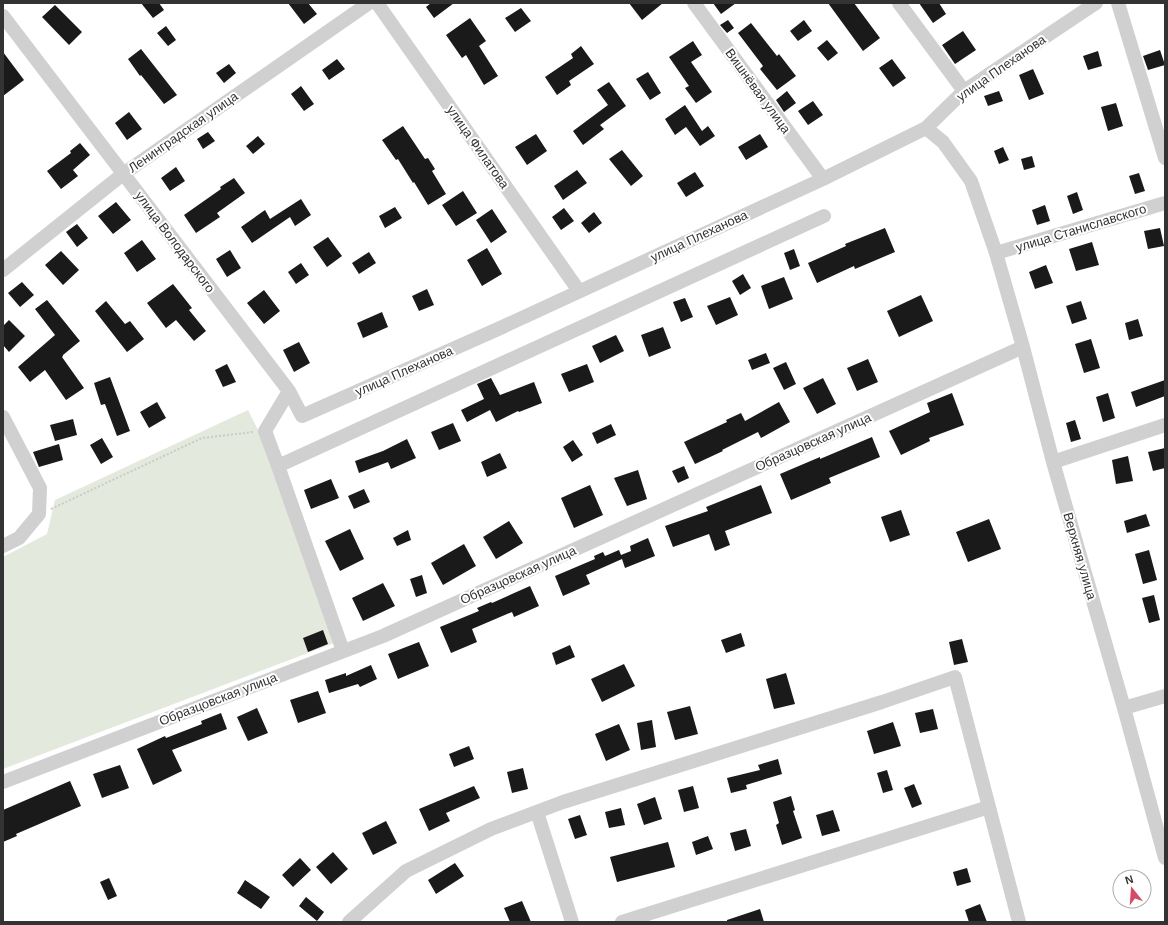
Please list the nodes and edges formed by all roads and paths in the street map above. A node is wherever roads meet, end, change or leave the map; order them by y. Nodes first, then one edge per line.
1 (368, 3) edge
2 (377, 3) edge
3 (694, 3) edge
4 (899, 3) edge
5 (1096, 3) edge
6 (1118, 3) edge
7 (3, 16) edge
8 (964, 91) junction
9 (926, 128) junction
10 (1165, 158) edge
11 (123, 174) junction
12 (823, 179) junction
13 (1165, 203) edge
14 (824, 216) dead end
15 (996, 253) junction
16 (3, 270) edge
17 (579, 291) junction
18 (1023, 348) junction
19 (289, 391) junction
20 (3, 417) edge
21 (1165, 425) edge
22 (265, 431) junction
23 (1053, 462) junction
24 (278, 466) junction
25 (39, 514) junction
26 (3, 546) edge
27 (343, 651) junction
28 (1165, 696) edge
29 (1124, 708) junction
30 (3, 782) edge
31 (989, 807) junction
32 (537, 812) junction
33 (1165, 858) edge
34 (349, 922) edge
35 (572, 922) edge
36 (622, 922) edge
37 (1019, 922) edge

1 - 11 street, Ленинградская улица
2 - 17 street, улица Филатова
3 - 12 street, Вишнёвая улица
4 - 8 street
5 - 8 street, улица Плеханова
6 - 10 street
7 - 11 street, улица Володарского
8 - 9 street, улица Плеханова
9 - 12 street, улица Плеханова
9 - 15 street, Верхняя улица
11 - 16 street, Ленинградская улица
11 - 19 street, улица Володарского
12 - 17 street, улица Плеханова
13 - 15 street, улица Станиславского
14 - 24 street
15 - 18 street, Верхняя улица
17 - 19 street, улица Плеханова
18 - 23 street, Верхняя улица
18 - 27 street, Образцовская улица
19 - 22 street
20 - 25 street
21 - 23 street
22 - 24 street
22 - 25 path
23 - 29 street, Верхняя улица
24 - 27 street
25 - 26 street
27 - 30 street, Образцовская улица
28 - 29 street
29 - 33 street, Верхняя улица
31 - 32 street
31 - 36 street
31 - 37 street
32 - 34 street
32 - 35 street

